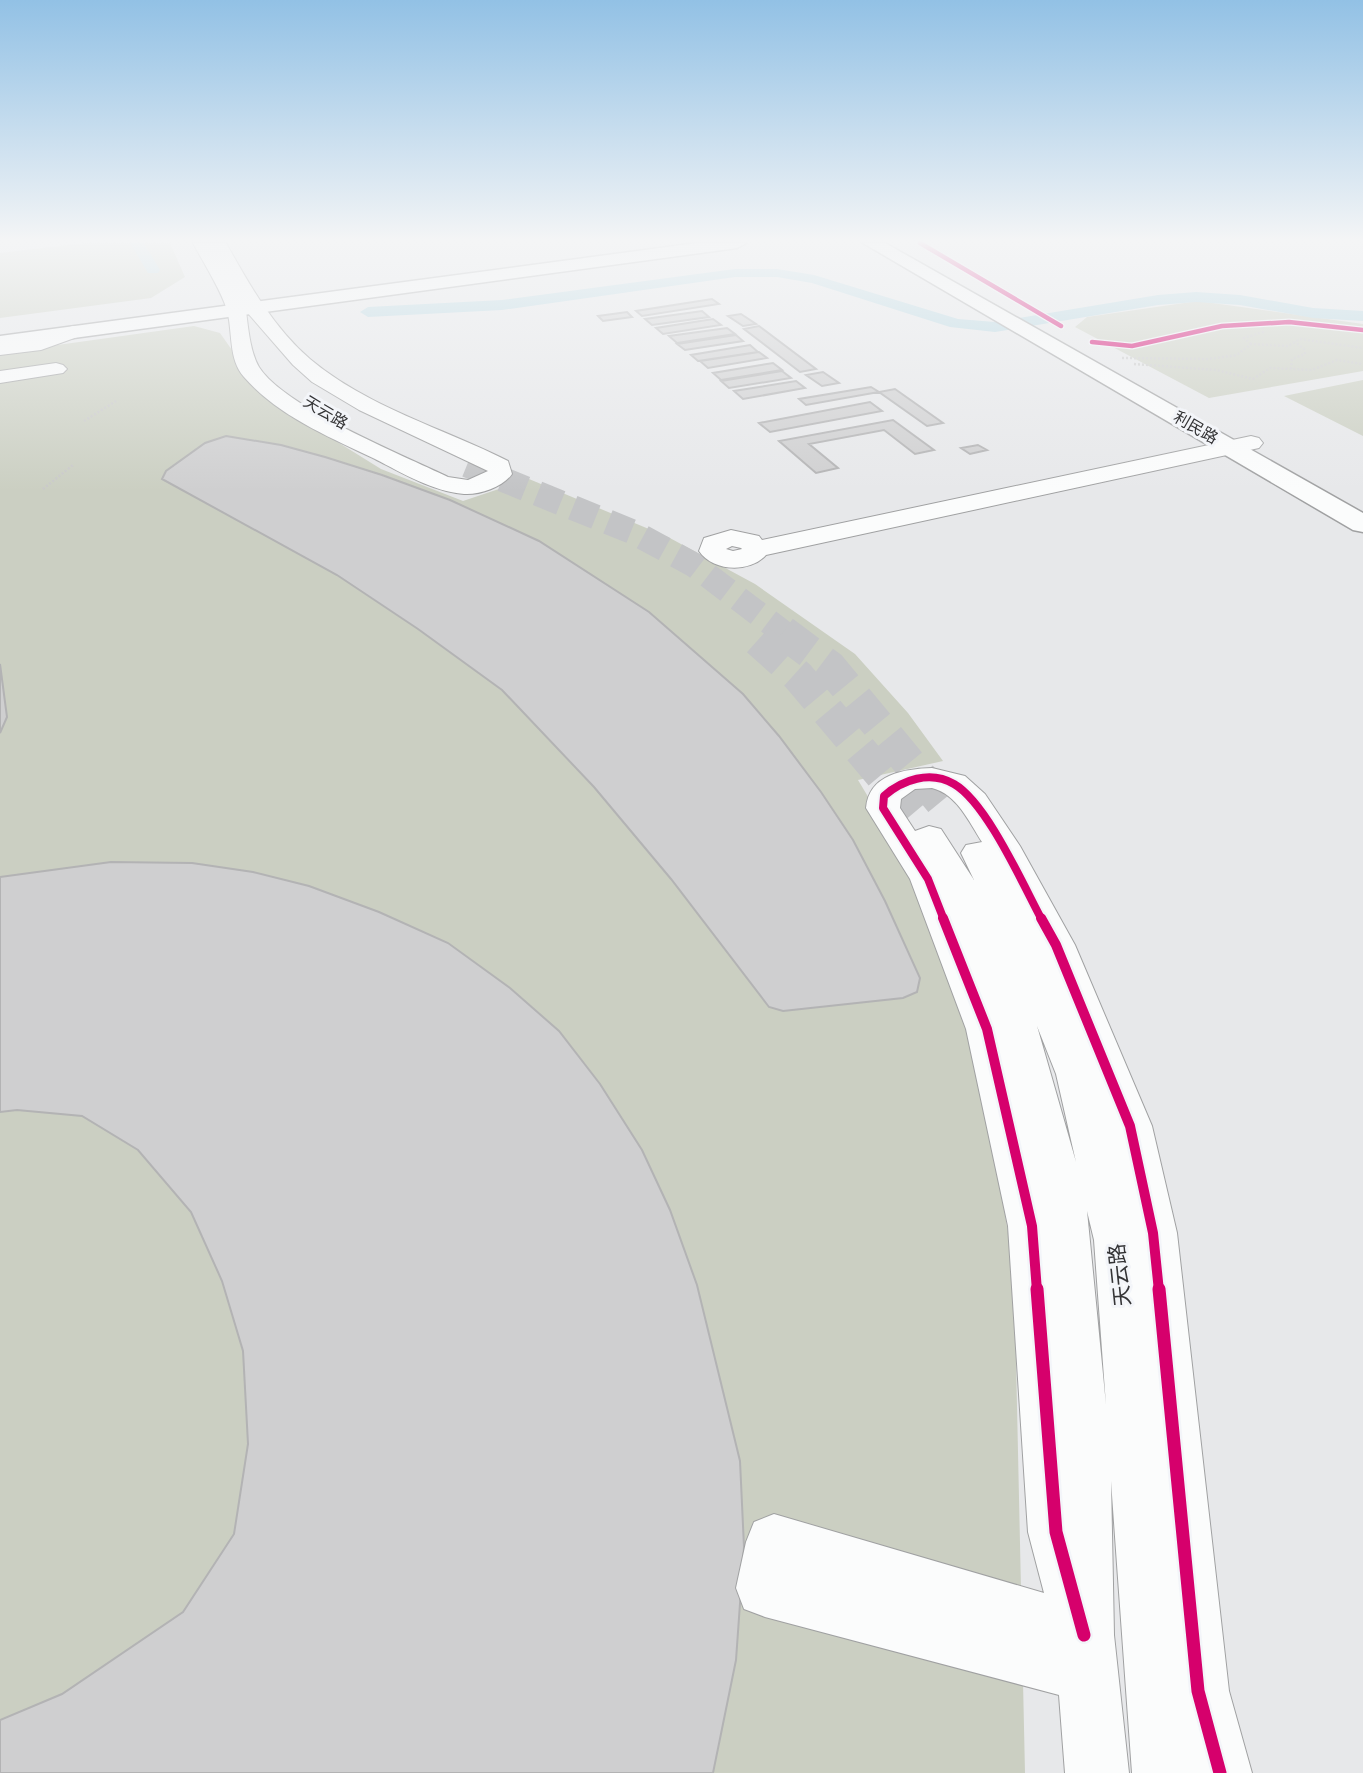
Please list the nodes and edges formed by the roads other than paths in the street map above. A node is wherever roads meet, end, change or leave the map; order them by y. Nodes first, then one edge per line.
1 (47, 326) edge
2 (111, 326) edge
3 (243, 326) edge
4 (251, 326) edge
5 (264, 326) edge
6 (1030, 326) edge
7 (0, 331) edge
8 (73, 332) junction
9 (0, 342) edge
10 (0, 349) edge
11 (56, 369) dead end
12 (0, 377) edge
13 (1236, 443) junction
14 (460, 469) tunnel mouth
15 (1363, 506) edge
16 (1363, 524) edge
17 (753, 545) dead end
18 (1086, 1654) junction
19 (1097, 1773) edge
20 (1164, 1773) edge
21 (1220, 1773) edge

1 - 7 main road
2 - 8 main road
3 - 5 street
4 - 14 street, 天云路
6 - 13 main road, 利民路
8 - 9 main road
8 - 10 street
11 - 12 street
13 - 15 main road, 利民路
13 - 16 main road, 利民路
13 - 17 street
18 - 19 street, 天云路
18 - 20 street, 天云路
18 - 21 street

